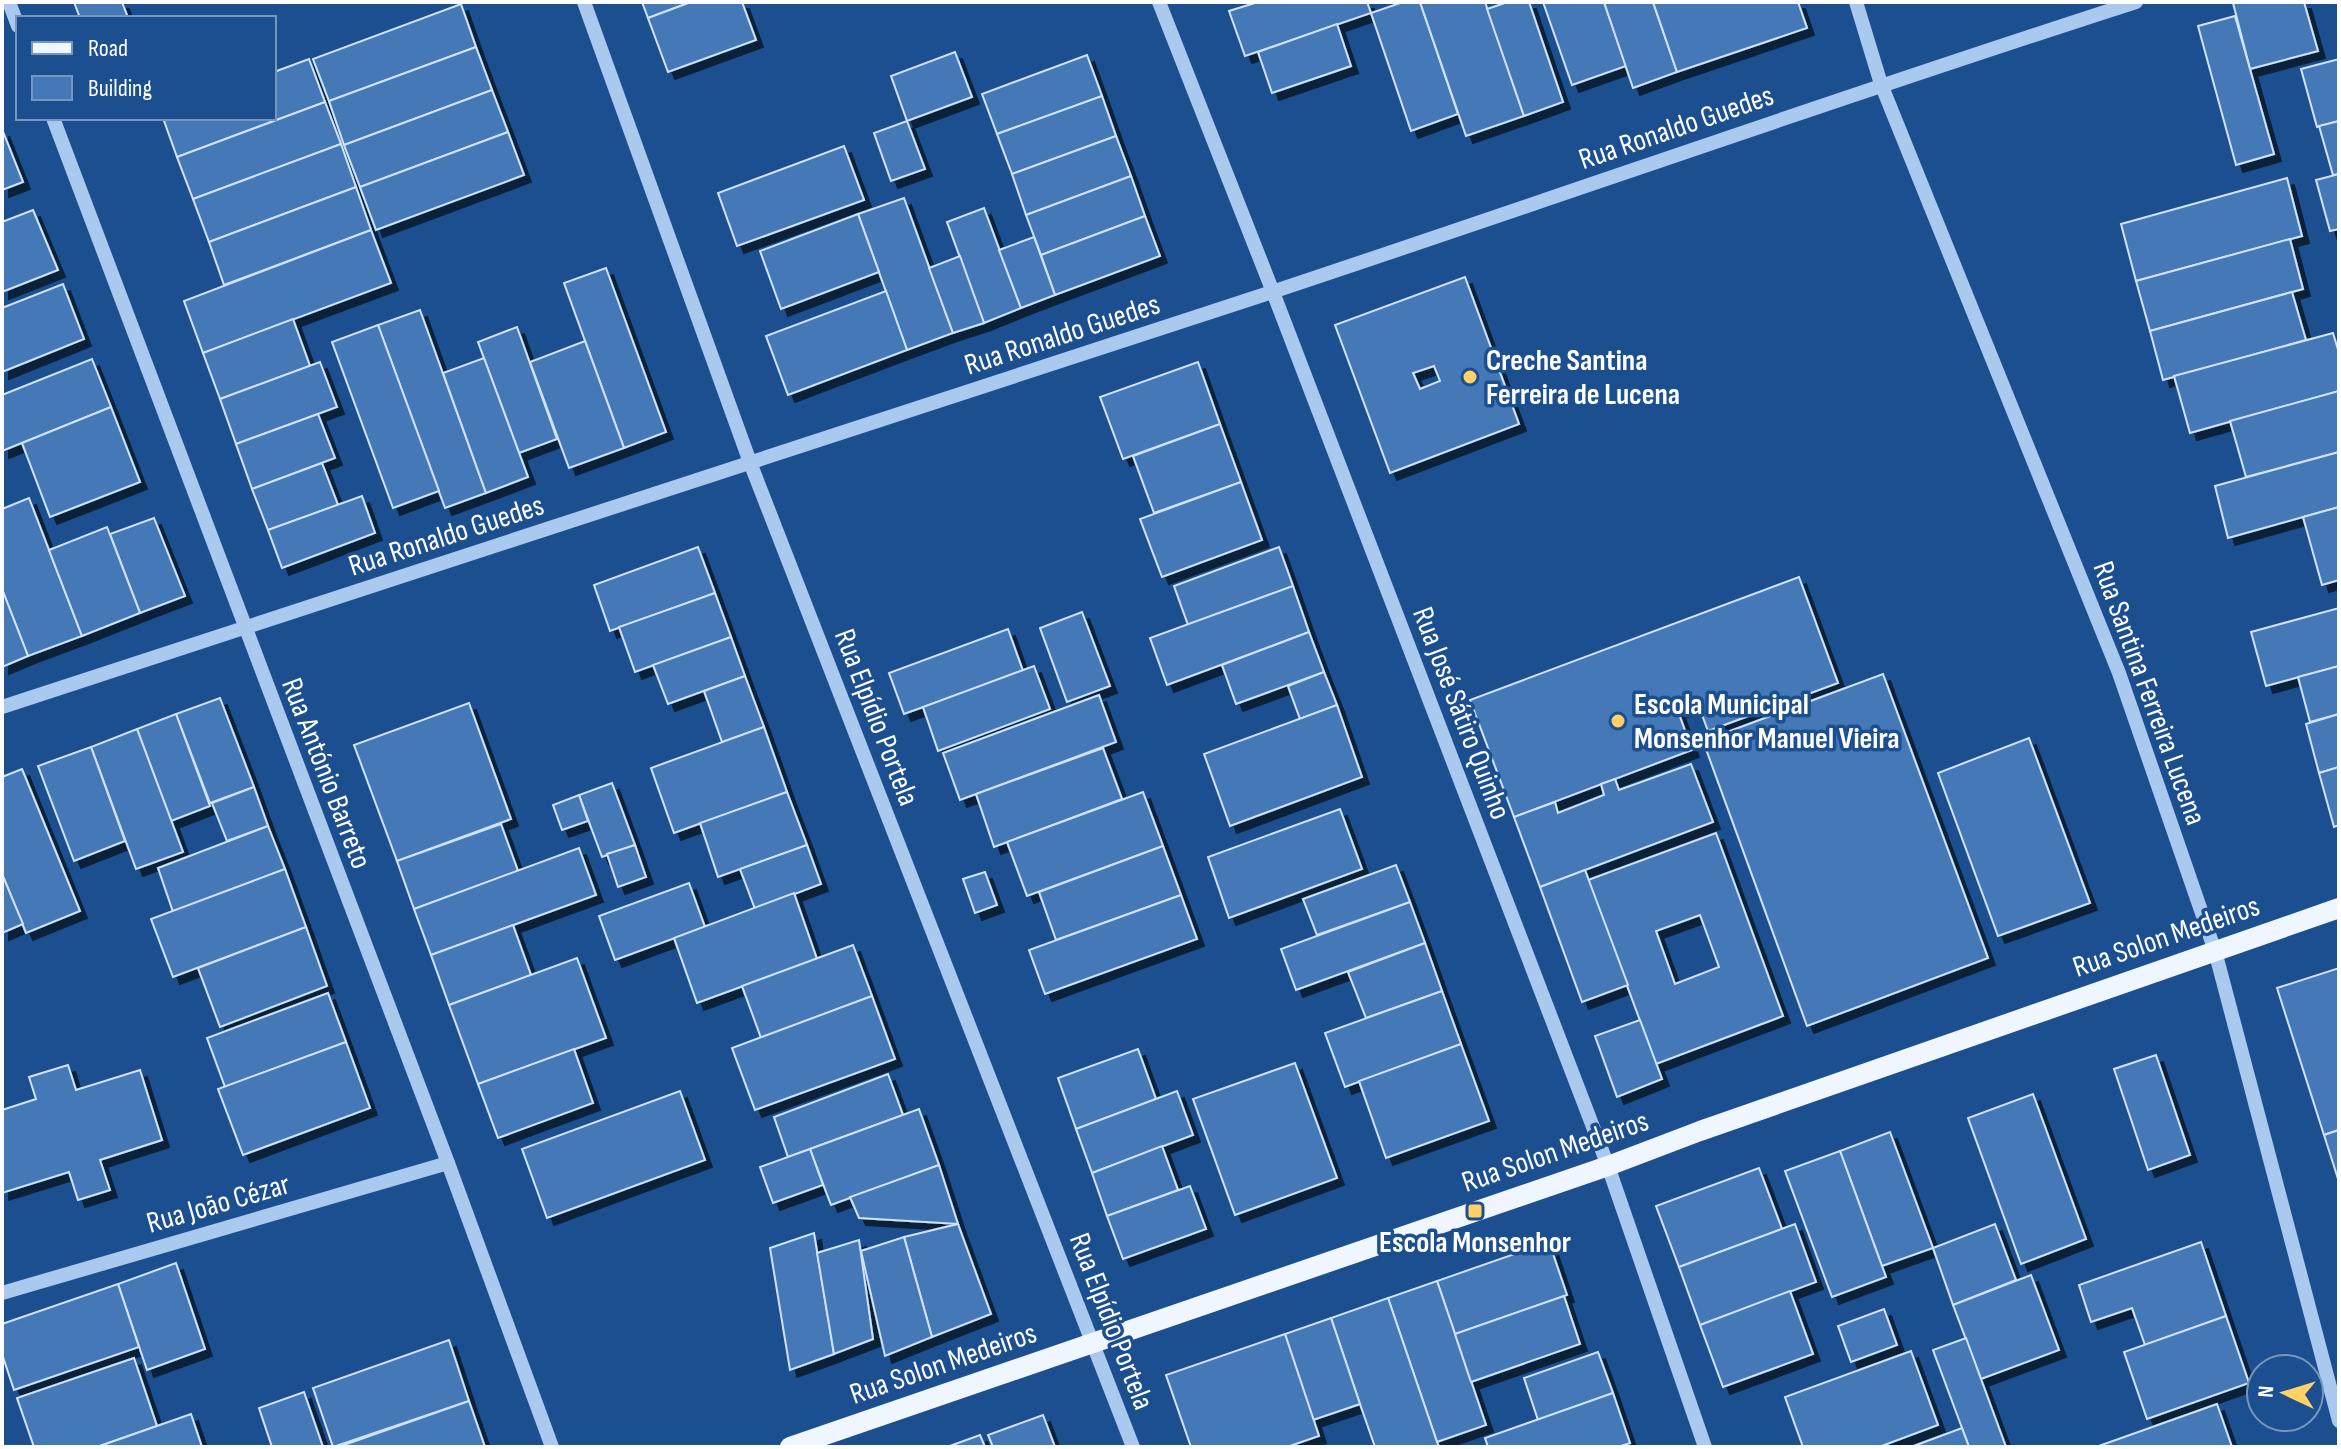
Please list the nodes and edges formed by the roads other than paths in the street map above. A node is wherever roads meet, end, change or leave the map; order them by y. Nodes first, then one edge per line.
1 (584, 2) edge
2 (1159, 2) edge
3 (1856, 2) edge
4 (2136, 2) edge
5 (1881, 84) junction
6 (54, 120) edge
7 (1273, 292) junction
8 (751, 465) junction
9 (243, 627) junction
10 (2, 707) edge
11 (2339, 908) edge
12 (2215, 951) junction
13 (448, 1163) junction
14 (1608, 1166) junction
15 (2, 1293) edge
16 (1093, 1344) junction
17 (2339, 1421) edge
18 (552, 1447) edge
19 (790, 1447) edge
20 (1133, 1447) edge
21 (1705, 1447) edge

1 - 8 street, Rua Elpídio Portela
2 - 7 street, Rua José Sátiro Quinho
3 - 5 street, Rua Santina Ferreira Lucena
4 - 5 street, Rua Ronaldo Guedes
5 - 7 street, Rua Ronaldo Guedes
5 - 12 street, Rua Santina Ferreira Lucena
6 - 9 street, Rua António Barreto
7 - 8 street, Rua Ronaldo Guedes
7 - 14 street, Rua José Sátiro Quinho
8 - 9 street, Rua Ronaldo Guedes
8 - 16 street, Rua Elpídio Portela
9 - 10 street, Rua Ronaldo Guedes
9 - 13 street, Rua António Barreto
11 - 12 main road, Rua Solon Medeiros
12 - 14 main road, Rua Solon Medeiros
12 - 17 street, Rua Santina Ferreira Lucena
13 - 15 street, Rua João Cézar
13 - 18 street, Rua António Barreto
14 - 16 main road, Rua Solon Medeiros
14 - 21 street, Rua José Sátiro Quinho
16 - 19 main road, Rua Solon Medeiros
16 - 20 street, Rua Elpídio Portela

